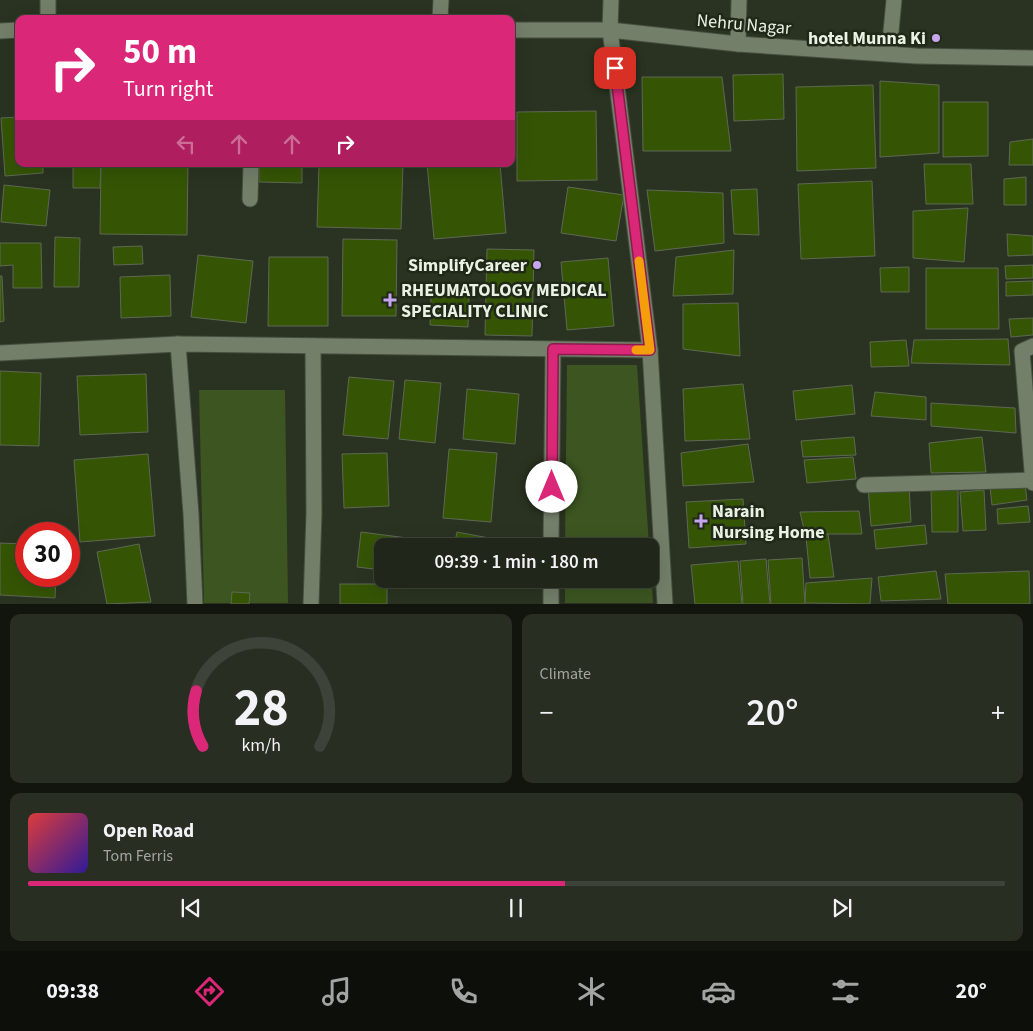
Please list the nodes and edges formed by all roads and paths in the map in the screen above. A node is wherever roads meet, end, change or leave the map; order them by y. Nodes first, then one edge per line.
1 (48, 0) edge
2 (441, 0) edge
3 (611, 0) edge
4 (739, 0) edge
5 (894, 0) edge
6 (48, 15) edge
7 (440, 15) edge
8 (15, 30) edge
9 (515, 30) edge
10 (610, 30) junction
11 (0, 31) edge
12 (738, 44) junction
13 (889, 52) junction
14 (1033, 58) edge
15 (251, 167) edge
16 (250, 199) dead end
17 (178, 344) junction
18 (313, 346) junction
19 (1033, 346) edge
20 (553, 349) junction
21 (650, 350) junction
22 (0, 353) edge
23 (1033, 482) edge
24 (864, 485) dead end
25 (552, 538) edge
26 (551, 588) edge
27 (196, 604) edge
28 (311, 604) edge
29 (551, 604) edge
30 (665, 604) edge

1 - 6 street
2 - 7 street
3 - 10 street
4 - 12 street
5 - 13 street
8 - 11 street
9 - 10 street, Nehru Nagar
10 - 12 street, Nehru Nagar
10 - 21 street
12 - 13 street, Nehru Nagar
13 - 14 street, Nehru Nagar
15 - 16 street
17 - 18 street
17 - 22 street
17 - 27 street
18 - 20 street
18 - 28 street
19 - 23 street
20 - 21 street
20 - 25 street
21 - 30 street
23 - 24 street
26 - 29 street

